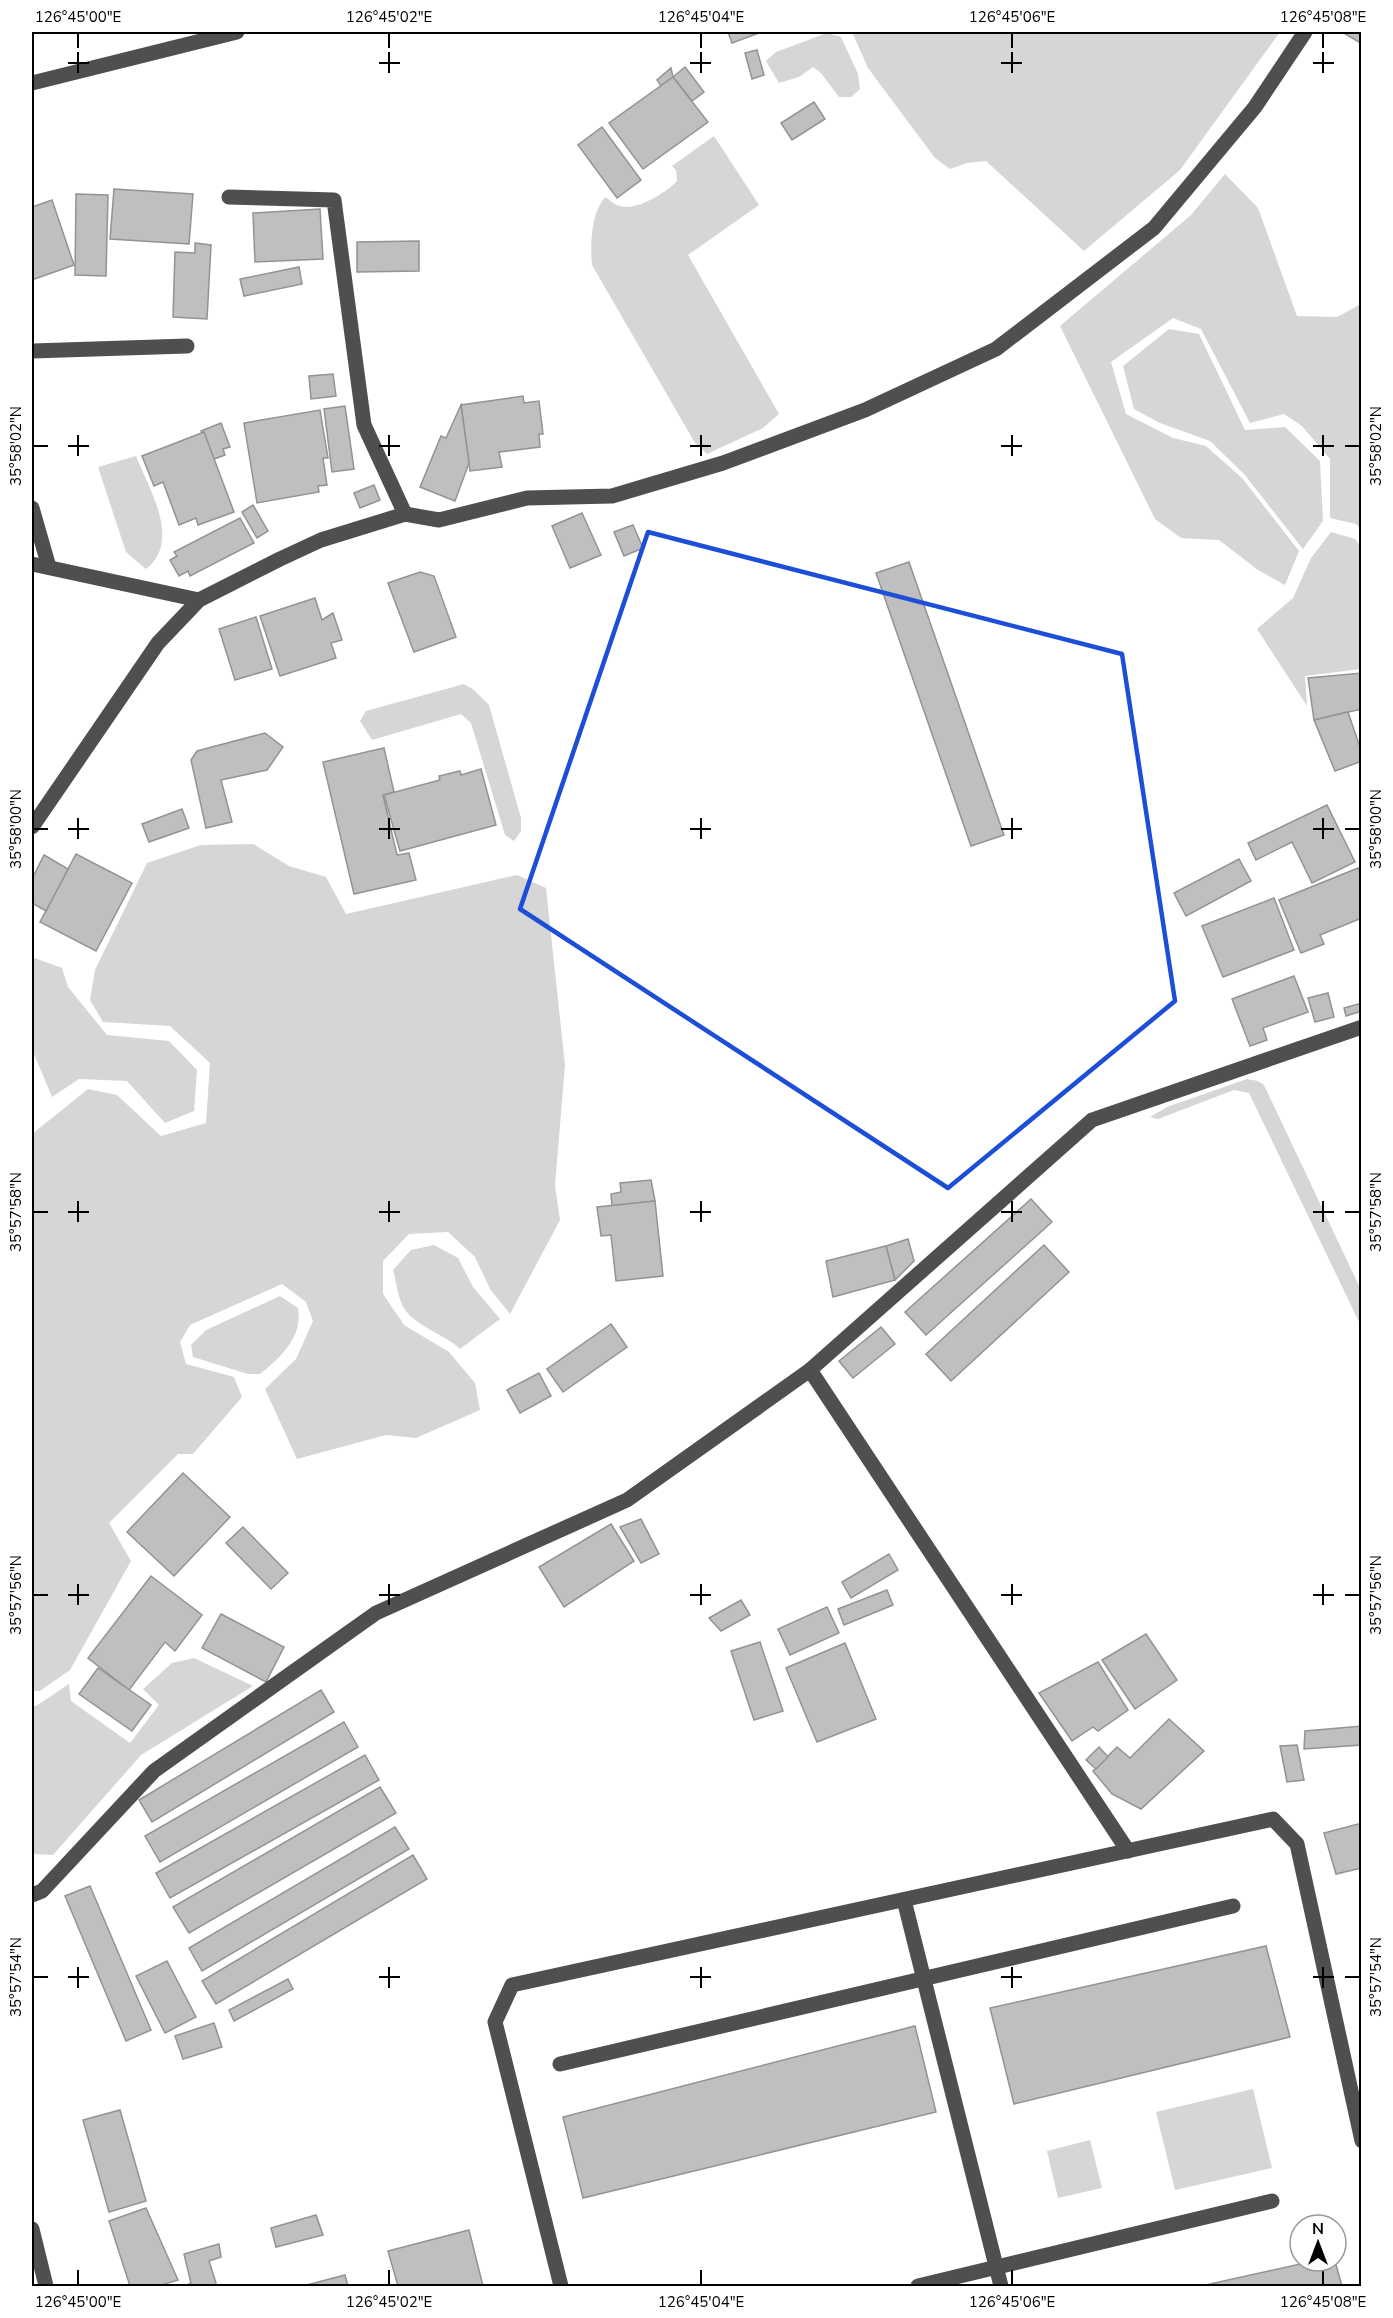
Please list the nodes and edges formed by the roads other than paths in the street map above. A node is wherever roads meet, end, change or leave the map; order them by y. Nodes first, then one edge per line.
1 (237, 32) edge
2 (1305, 32) edge
3 (32, 83) edge
4 (229, 197) dead end
5 (187, 346) dead end
6 (32, 351) edge
7 (32, 508) edge
8 (405, 514) junction
9 (32, 564) edge
10 (50, 567) junction
11 (199, 600) junction
12 (32, 827) edge
13 (1362, 1027) edge
14 (810, 1370) junction
15 (1128, 1851) junction
16 (32, 1896) edge
17 (904, 1900) junction
18 (1233, 1906) dead end
19 (923, 1979) junction
20 (560, 2064) dead end
21 (1362, 2141) edge
22 (1272, 2201) dead end
23 (32, 2229) edge
24 (996, 2268) junction
25 (46, 2286) edge
26 (561, 2286) edge
27 (918, 2286) edge
28 (1001, 2286) edge

1 - 3 street
2 - 8 street
4 - 8 street
5 - 6 street
7 - 10 street
8 - 11 street
9 - 10 street
10 - 11 street
11 - 12 street
13 - 14 street
14 - 15 street
14 - 16 street
15 - 17 street
15 - 21 street
17 - 19 street
17 - 26 street
18 - 19 street
19 - 20 street
19 - 24 street
22 - 24 street
23 - 25 street
24 - 27 street
24 - 28 street

